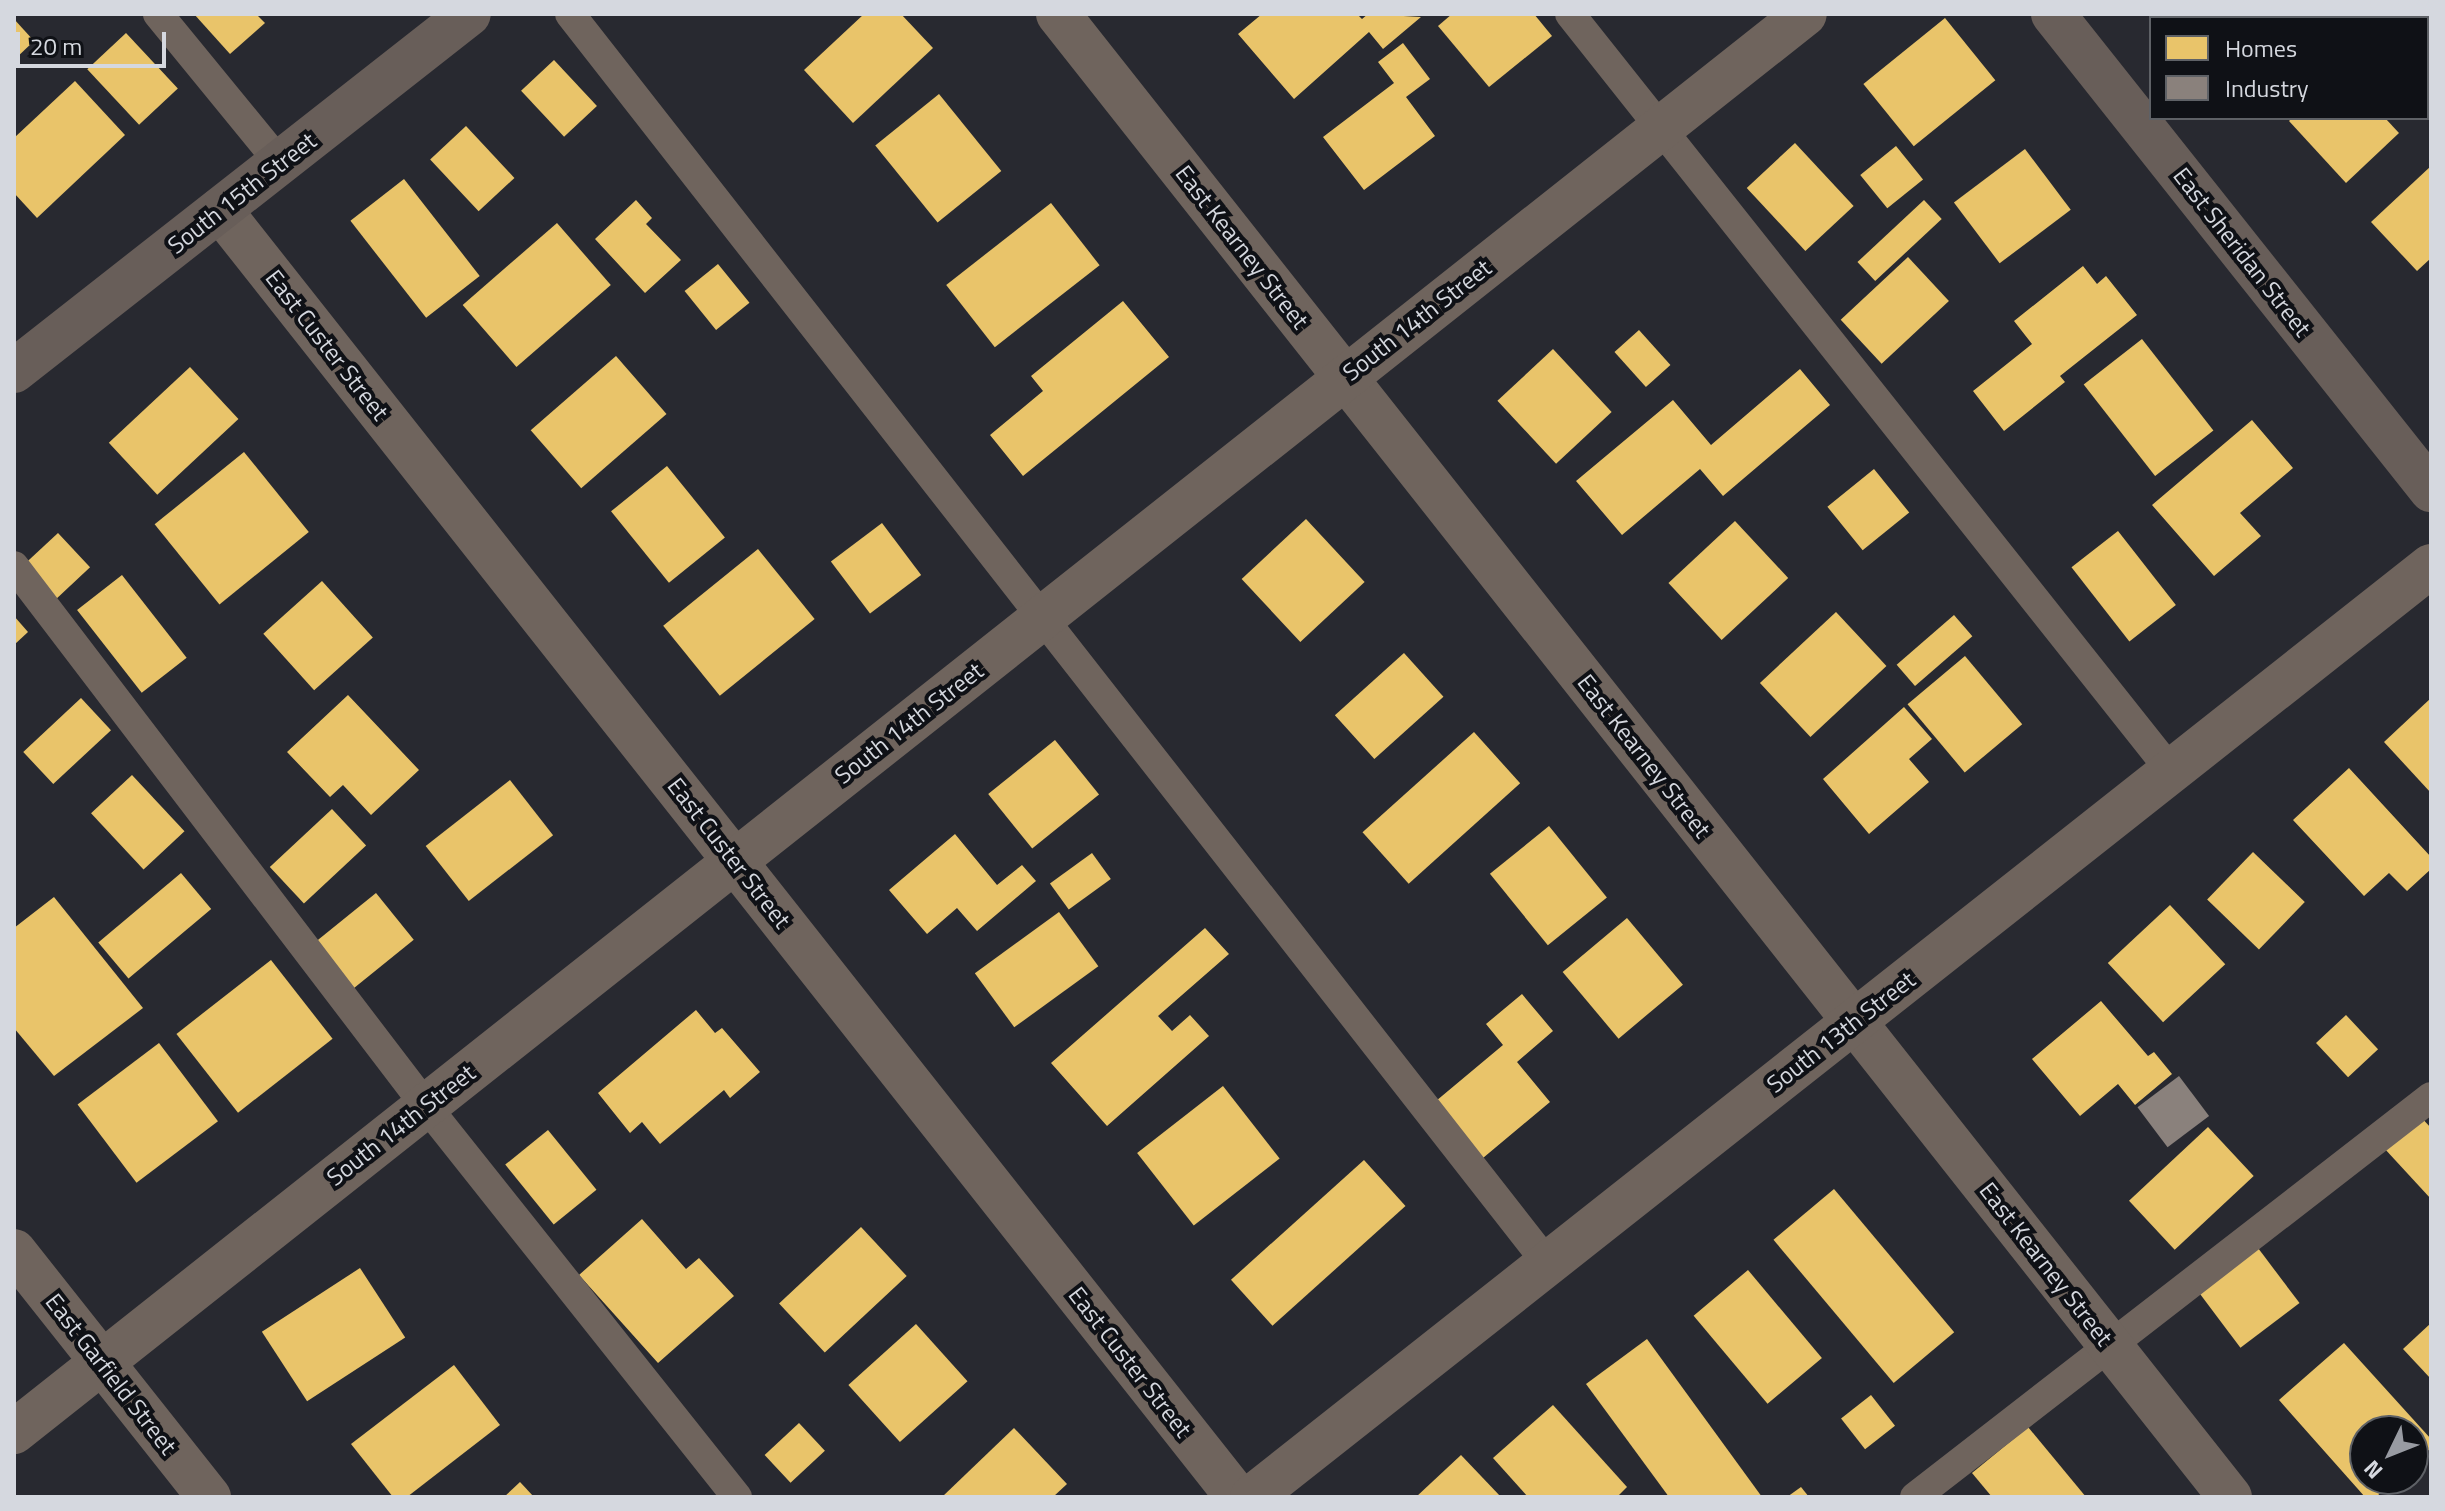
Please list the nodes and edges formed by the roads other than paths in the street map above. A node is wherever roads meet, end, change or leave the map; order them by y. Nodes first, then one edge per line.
1 (158, 14) edge
2 (469, 14) edge
3 (570, 14) edge
4 (1058, 14) edge
5 (1570, 14) edge
6 (1805, 14) edge
7 (2053, 14) edge
8 (1659, 129) junction
9 (280, 163) junction
10 (220, 210) junction
11 (14, 370) edge
12 (1345, 378) junction
13 (2431, 490) edge
14 (14, 566) edge
15 (2431, 566) edge
16 (1044, 616) junction
17 (2171, 771) junction
18 (734, 861) junction
19 (1854, 1022) junction
20 (2431, 1097) edge
21 (426, 1106) junction
22 (14, 1251) edge
23 (1548, 1264) junction
24 (2109, 1344) junction
25 (102, 1362) junction
26 (14, 1432) edge
27 (209, 1497) edge
28 (737, 1497) edge
29 (1237, 1497) edge
30 (1252, 1497) edge
31 (1915, 1497) edge
32 (2230, 1497) edge

1 - 9 lane
2 - 9 street, South 15th Street
3 - 16 lane
4 - 12 street, East Kearney Street
5 - 8 lane
6 - 8 street, South 14th Street
7 - 13 street, East Sheridan Street
8 - 12 street, South 14th Street
8 - 17 lane
9 - 10 street, South 15th Street
10 - 11 street, South 15th Street
10 - 18 street, East Custer Street
12 - 16 street, South 14th Street
12 - 19 street, East Kearney Street
14 - 21 lane
15 - 17 street, South 13th Street
16 - 18 street, South 14th Street
16 - 23 lane
17 - 19 street, South 13th Street
18 - 21 street, South 14th Street
18 - 29 street, East Custer Street
19 - 23 street, South 13th Street
19 - 24 street, East Kearney Street
20 - 24 lane
21 - 25 street, South 14th Street
21 - 28 lane
22 - 25 street, East Garfield Street
23 - 30 street, South 13th Street
24 - 31 lane
24 - 32 street, East Kearney Street
25 - 26 street, South 14th Street
25 - 27 street, East Garfield Street

